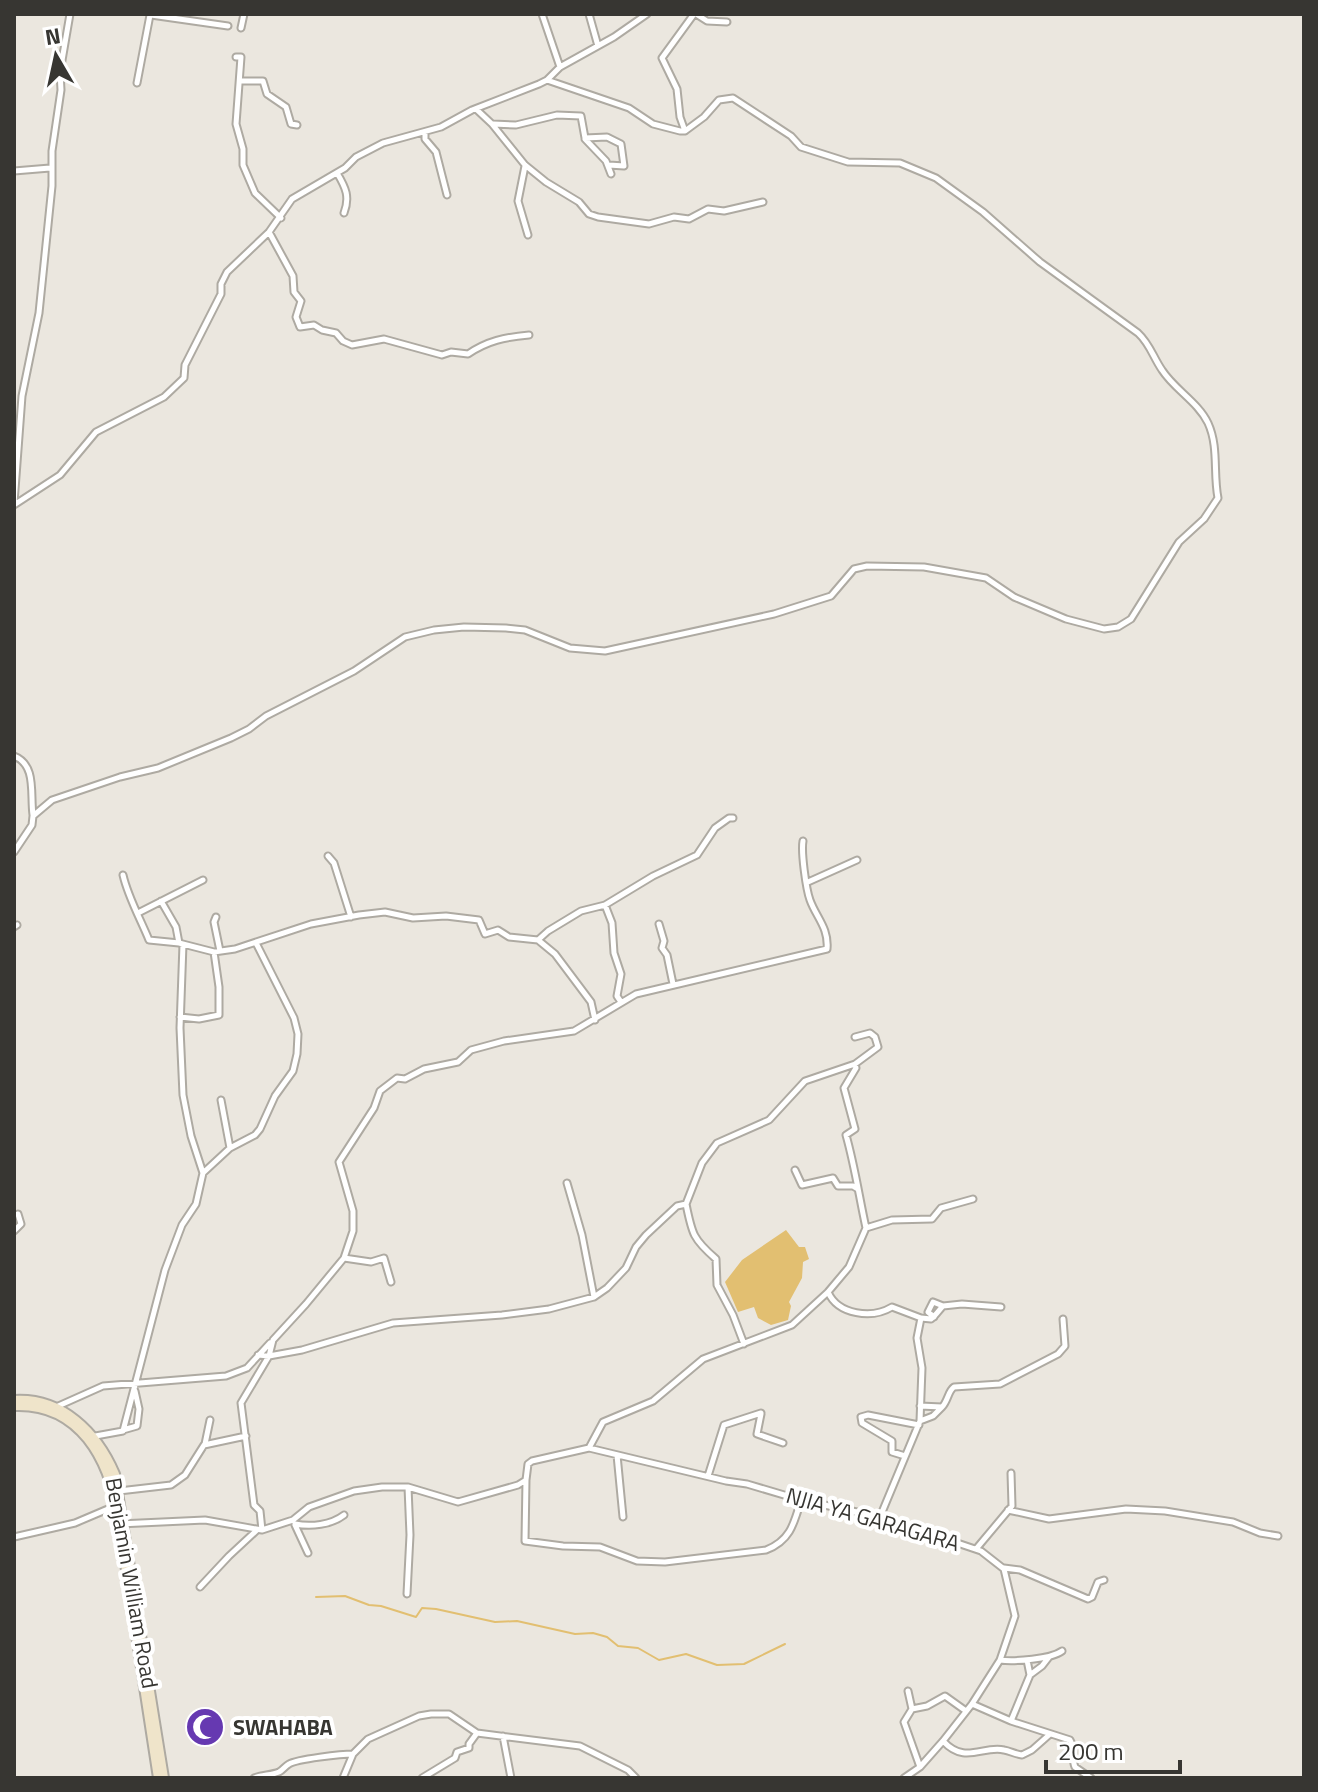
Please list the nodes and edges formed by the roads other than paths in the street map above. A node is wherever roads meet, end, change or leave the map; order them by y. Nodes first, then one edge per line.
1 (70, 14) edge
2 (244, 14) edge
3 (542, 14) edge
4 (589, 14) edge
5 (647, 14) edge
6 (695, 14) edge
7 (150, 15) edge
8 (727, 22) dead end
9 (228, 26) dead end
10 (241, 28) dead end
11 (598, 46) junction
12 (236, 57) dead end
13 (560, 67) junction
14 (547, 80) junction
15 (240, 81) junction
16 (137, 83) dead end
17 (475, 108) junction
18 (492, 124) junction
19 (297, 125) dead end
20 (685, 131) junction
21 (425, 132) junction
22 (585, 138) junction
23 (525, 165) junction
24 (609, 165) junction
25 (50, 168) junction
26 (14, 171) edge
27 (337, 173) junction
28 (611, 174) dead end
29 (447, 195) dead end
30 (763, 202) dead end
31 (344, 213) dead end
32 (281, 218) junction
33 (269, 232) junction
34 (528, 235) dead end
35 (529, 335) dead end
36 (14, 504) edge
37 (14, 756) edge
38 (33, 816) junction
39 (733, 818) dead end
40 (803, 841) dead end
41 (14, 852) edge
42 (328, 856) dead end
43 (857, 860) dead end
44 (123, 875) dead end
45 (203, 880) dead end
46 (808, 882) junction
47 (161, 901) junction
48 (605, 905) junction
49 (138, 913) junction
50 (216, 917) dead end
51 (351, 917) junction
52 (659, 924) dead end
53 (538, 940) junction
54 (181, 943) junction
55 (256, 943) junction
56 (217, 951) junction
57 (673, 984) junction
58 (621, 1003) junction
59 (180, 1017) junction
60 (595, 1020) junction
61 (855, 1037) dead end
62 (855, 1064) junction
63 (221, 1100) dead end
64 (230, 1148) junction
65 (795, 1170) dead end
66 (203, 1173) junction
67 (567, 1183) dead end
68 (858, 1189) junction
69 (973, 1199) dead end
70 (686, 1204) junction
71 (18, 1214) dead end
72 (866, 1228) junction
73 (14, 1231) edge
74 (344, 1258) junction
75 (391, 1282) dead end
76 (828, 1292) junction
77 (594, 1297) junction
78 (943, 1306) junction
79 (1001, 1307) dead end
80 (934, 1317) junction
81 (921, 1318) junction
82 (1063, 1319) dead end
83 (744, 1344) junction
84 (265, 1353) junction
85 (134, 1388) junction
86 (14, 1400) edge
87 (14, 1406) edge
88 (920, 1406) junction
89 (56, 1407) junction
90 (942, 1407) junction
91 (210, 1420) dead end
92 (920, 1423) junction
93 (123, 1431) junction
94 (246, 1436) junction
95 (90, 1437) junction
96 (783, 1443) dead end
97 (204, 1445) junction
98 (589, 1448) junction
99 (617, 1455) junction
100 (905, 1456) junction
101 (1011, 1473) dead end
102 (708, 1476) junction
103 (526, 1480) junction
104 (408, 1487) junction
105 (119, 1491) junction
106 (801, 1500) junction
107 (116, 1505) junction
108 (1008, 1510) junction
109 (344, 1515) dead end
110 (623, 1517) dead end
111 (880, 1517) junction
112 (294, 1522) junction
113 (122, 1524) junction
114 (260, 1530) junction
115 (1278, 1536) dead end
116 (14, 1537) edge
117 (976, 1549) junction
118 (308, 1553) dead end
119 (1003, 1568) junction
120 (1104, 1580) dead end
121 (200, 1587) dead end
122 (407, 1594) dead end
123 (1062, 1651) dead end
124 (1049, 1657) junction
125 (1000, 1660) junction
126 (1027, 1660) junction
127 (1030, 1675) junction
128 (908, 1691) dead end
129 (972, 1704) junction
130 (912, 1709) junction
131 (966, 1711) junction
132 (1011, 1721) junction
133 (477, 1733) junction
134 (1050, 1734) junction
135 (503, 1736) junction
136 (943, 1741) junction
137 (936, 1749) junction
138 (952, 1750) junction
139 (353, 1754) junction
140 (920, 1767) junction
141 (161, 1778) edge
142 (254, 1778) edge
143 (343, 1778) edge
144 (422, 1778) edge
145 (511, 1778) edge
146 (636, 1778) edge
147 (904, 1778) edge
148 (1091, 1778) edge

1 - 25 street
2 - 10 street
3 - 13 street
4 - 11 street
5 - 11 street
6 - 8 street
6 - 20 street
7 - 9 street
7 - 16 street
11 - 13 street
12 - 15 street
13 - 14 street
14 - 17 street
14 - 20 street
15 - 19 street
15 - 32 street
17 - 18 street
17 - 21 street
18 - 22 street
18 - 23 street
20 - 38 street
21 - 27 street
21 - 29 street
22 - 24 street
22 - 24 street
23 - 30 street
23 - 34 street
24 - 28 street
25 - 26 street
25 - 36 street
27 - 31 street
27 - 32 street
32 - 33 street
33 - 35 street
33 - 36 street
37 - 38 street
38 - 41 street
39 - 48 street
40 - 46 street
42 - 51 street
43 - 46 street
44 - 49 street
45 - 47 street
46 - 57 street
47 - 49 street
47 - 54 street
48 - 53 street
48 - 58 street
49 - 54 street
50 - 56 street
51 - 53 street
51 - 55 street
52 - 57 street
53 - 60 street
54 - 56 street
54 - 59 street
55 - 56 street
55 - 64 street
56 - 59 street
57 - 58 street
58 - 60 street
59 - 66 street
60 - 74 street
61 - 62 street
62 - 68 street
62 - 70 street
63 - 64 street
64 - 66 street
65 - 68 street
66 - 85 street
67 - 77 street
68 - 72 street
69 - 72 street
70 - 77 street
70 - 83 street
71 - 73 street
72 - 76 street
74 - 75 street
74 - 84 street
76 - 81 street
76 - 83 street
77 - 84 street
78 - 79 street
78 - 80 street
78 - 80 street
80 - 81 street
81 - 88 street
82 - 90 street
83 - 98 street
84 - 85 street
84 - 94 street
85 - 89 street
85 - 93 street
85 - 93 street
86 - 89 main road, Benjamin William Road
87 - 95 main road, Benjamin William Road
88 - 90 street
88 - 92 street
89 - 95 main road, Benjamin William Road
90 - 92 street
91 - 97 street
92 - 100 street
92 - 100 street
93 - 95 street
94 - 97 street
94 - 114 street
95 - 105 main road, Benjamin William Road
95 - 107 main road, Benjamin William Road
96 - 102 street
97 - 105 street
98 - 99 street, NJIA YA GARAGARA
98 - 103 street
99 - 102 street, NJIA YA GARAGARA
99 - 110 street
100 - 111 street
101 - 108 street
102 - 106 street, NJIA YA GARAGARA
103 - 104 street
103 - 106 street
104 - 112 street
104 - 122 street
105 - 113 main road, Benjamin William Road
106 - 111 street, NJIA YA GARAGARA
107 - 113 main road, Benjamin William Road
107 - 116 street
108 - 115 street
108 - 117 street
109 - 112 street
111 - 117 street, NJIA YA GARAGARA
112 - 114 street
112 - 118 street
113 - 114 street
113 - 141 main road, Benjamin William Road
114 - 121 street
117 - 119 street, NJIA YA GARAGARA
119 - 120 street, NJIA YA GARAGARA
119 - 125 street
123 - 124 street
124 - 126 street
124 - 127 street
125 - 126 street
125 - 129 street
126 - 127 street
127 - 132 street
128 - 130 street
129 - 131 street
129 - 132 street
130 - 131 street
130 - 140 street
131 - 136 street
132 - 134 street
133 - 135 street
133 - 139 street
133 - 144 street
134 - 138 street
134 - 148 street
135 - 145 street
135 - 146 street
136 - 137 street
136 - 138 street
137 - 138 street
137 - 140 street
139 - 142 street
139 - 143 street
140 - 147 street

